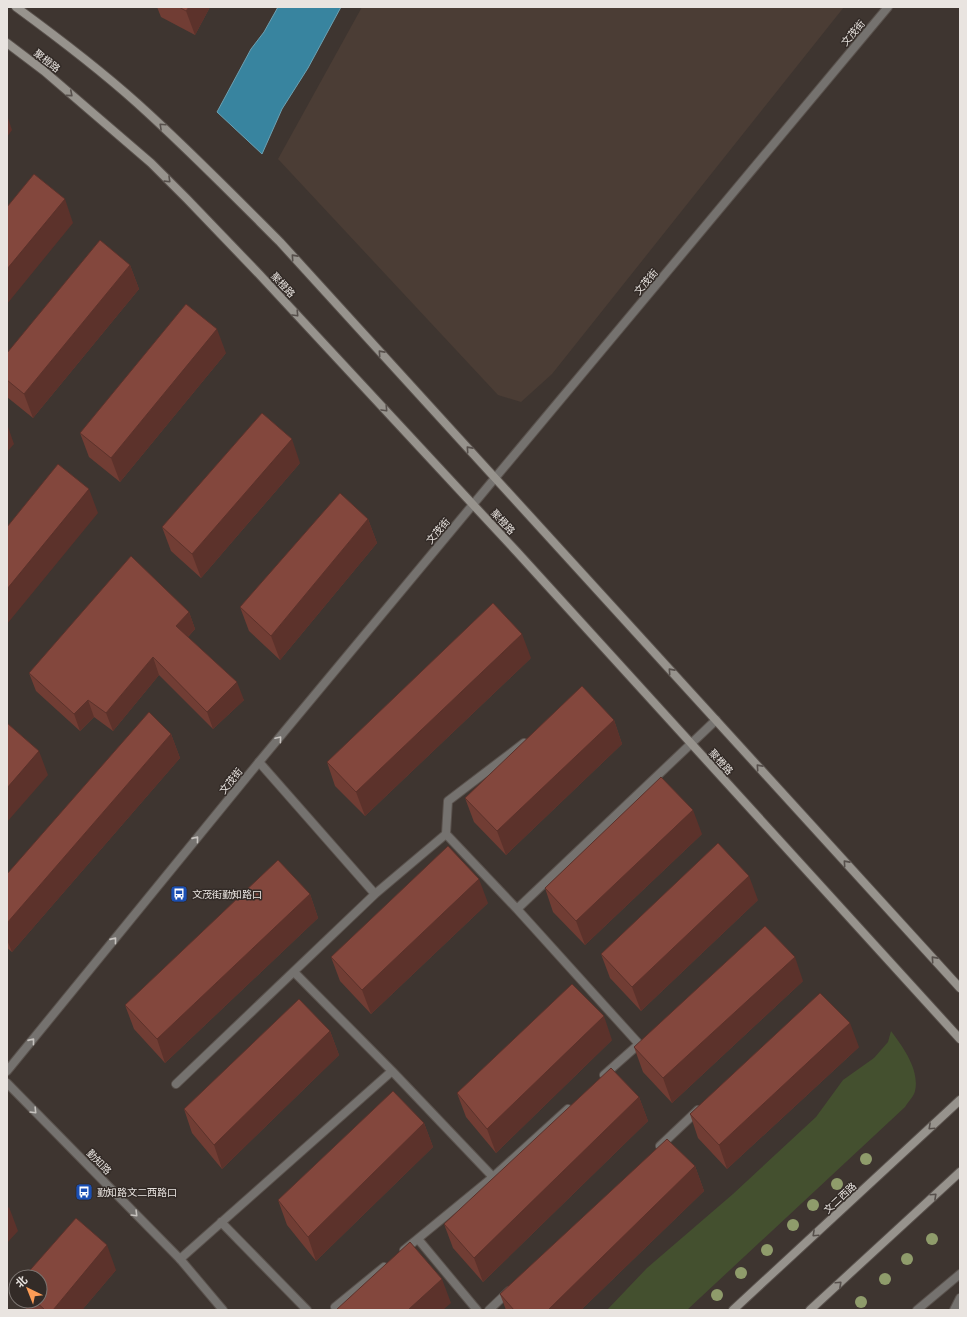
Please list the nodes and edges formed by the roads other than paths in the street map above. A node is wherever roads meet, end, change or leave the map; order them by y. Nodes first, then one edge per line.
1 (16, 7) edge
2 (888, 7) edge
3 (7, 43) edge
4 (495, 478) junction
5 (473, 505) junction
6 (716, 720) junction
7 (528, 740) edge
8 (691, 744) junction
9 (259, 762) junction
10 (446, 834) junction
11 (375, 894) junction
12 (517, 909) junction
13 (294, 972) junction
14 (960, 988) edge
15 (960, 1039) edge
16 (7, 1071) edge
17 (392, 1071) junction
18 (598, 1081) edge
19 (7, 1083) edge
20 (176, 1084) dead end
21 (960, 1100) edge
22 (575, 1102) edge
23 (702, 1106) edge
24 (656, 1150) edge
25 (960, 1172) edge
26 (493, 1177) junction
27 (221, 1222) junction
28 (418, 1239) junction
29 (400, 1253) edge
30 (180, 1259) junction
31 (388, 1263) edge
32 (960, 1274) edge
33 (518, 1282) edge
34 (960, 1298) edge
35 (335, 1307) dead end
36 (223, 1310) edge
37 (307, 1310) edge
38 (477, 1310) edge
39 (489, 1310) edge
40 (733, 1310) edge
41 (810, 1310) edge
42 (917, 1310) edge
43 (954, 1310) edge

4 -> 1 street
2 - 4 street, 文茂街
3 -> 5 street, 聚橙路
4 - 5 street, 文茂街
6 -> 4 street
5 - 8 street, 聚橙路
9 -> 5 street, 文茂街
6 - 8 street
14 -> 6 street
7 - 10 street
8 - 12 street
8 - 15 street, 聚橙路
9 - 11 street
16 -> 9 street, 文茂街
10 - 11 street
10 - 12 street
11 - 13 street
12 - 18 street
13 - 17 street
13 - 20 street
17 - 26 street
17 - 27 street
19 -> 30 street, 勤知路
21 -> 40 street, 文二西路
22 - 26 street
23 - 24 street
41 -> 25 street
26 - 28 street
27 - 30 street
27 - 37 street
28 - 29 street
28 - 38 street
30 - 36 street, 勤知路
31 - 35 street
32 - 42 street
33 - 39 street
34 - 43 street

